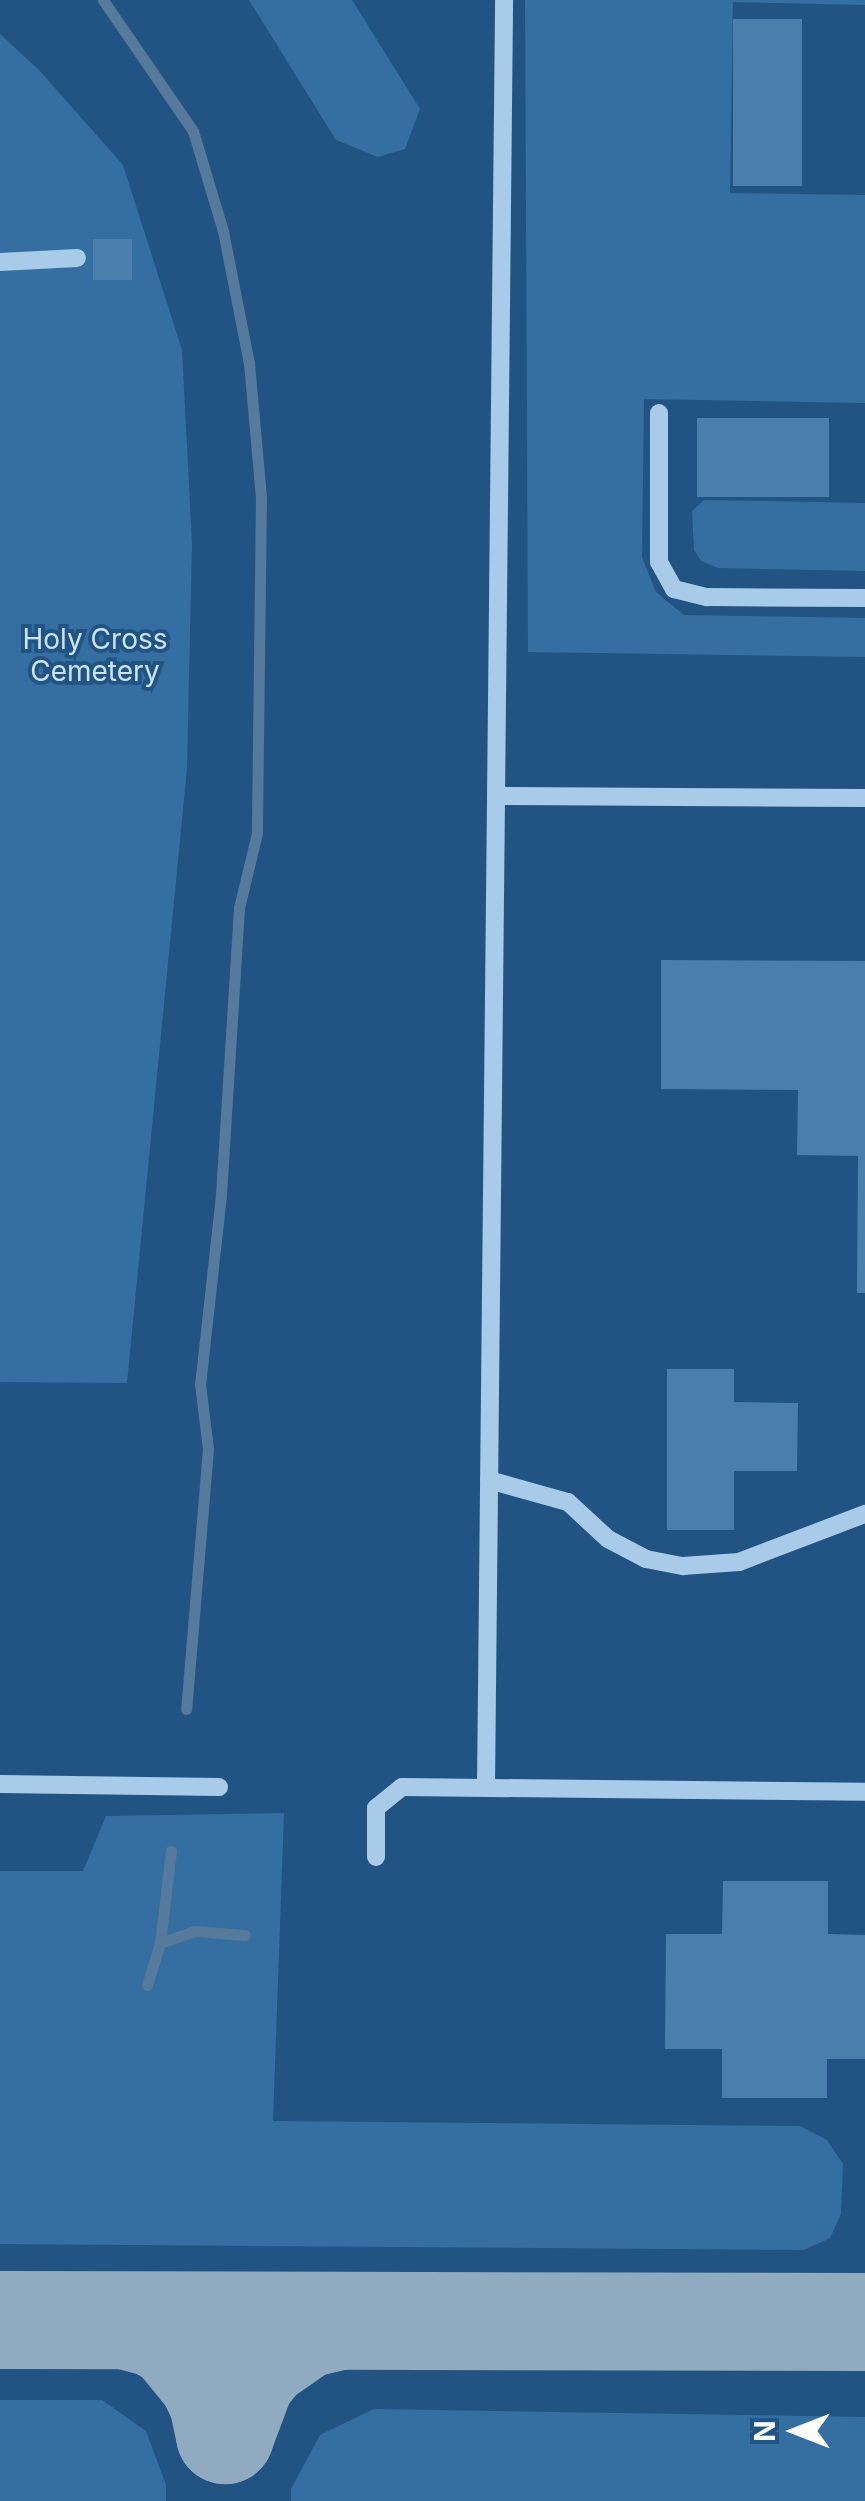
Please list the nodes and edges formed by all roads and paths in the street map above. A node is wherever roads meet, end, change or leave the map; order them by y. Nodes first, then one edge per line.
1 (504, 0) edge
2 (77, 258) dead end
3 (0, 262) edge
4 (659, 413) dead end
5 (865, 598) edge
6 (496, 796) junction
7 (865, 798) edge
8 (490, 1480) junction
9 (865, 1514) edge
10 (0, 1784) edge
11 (219, 1787) dead end
12 (486, 1787) junction
13 (865, 1792) edge
14 (376, 1857) dead end

1 - 6 lane
2 - 3 lane
4 - 5 lane
6 - 7 lane
6 - 8 lane
8 - 9 lane
8 - 12 lane
10 - 11 lane
12 - 13 lane
12 - 14 lane

